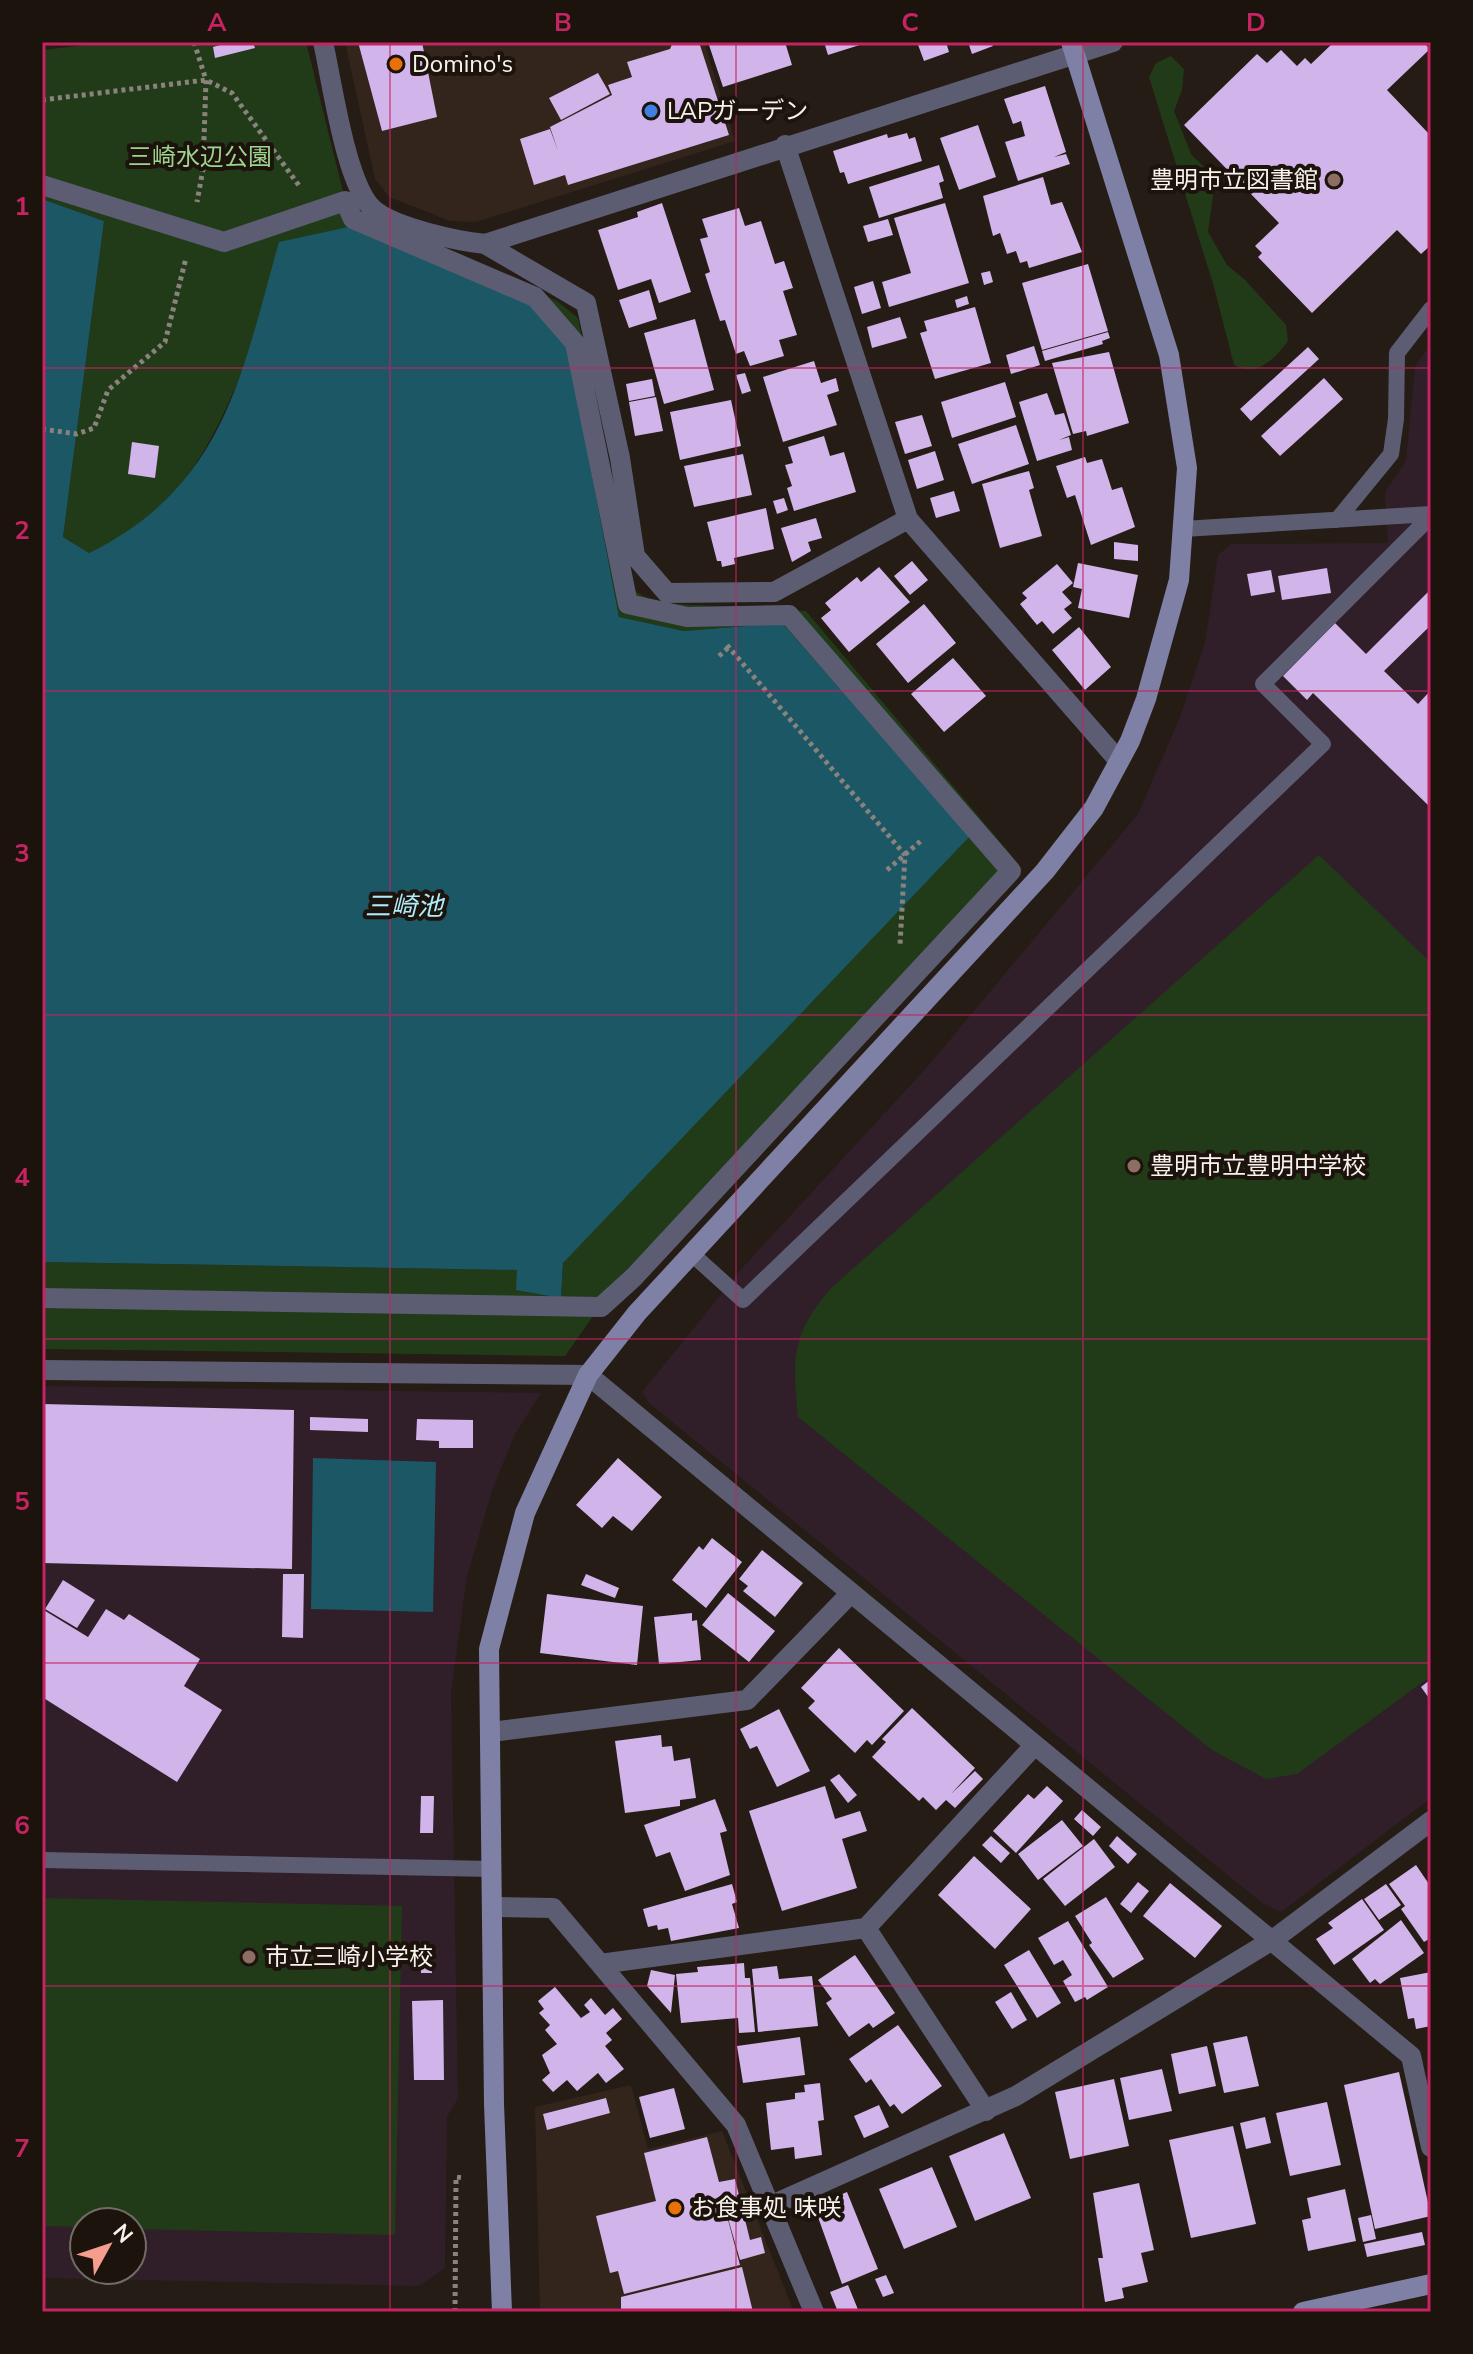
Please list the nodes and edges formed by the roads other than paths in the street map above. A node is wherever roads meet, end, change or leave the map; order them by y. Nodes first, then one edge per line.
1 (323, 42) edge
2 (1113, 42) edge
3 (1073, 48) edge
4 (785, 145) junction
5 (42, 185) edge
6 (485, 244) junction
7 (1431, 309) edge
8 (1431, 515) edge
9 (908, 519) junction
10 (1337, 520) junction
11 (1183, 529) junction
12 (1119, 761) junction
13 (692, 1254) junction
14 (42, 1298) edge
15 (42, 1370) edge
16 (588, 1375) junction
17 (850, 1594) junction
18 (491, 1732) junction
19 (1033, 1747) junction
20 (1431, 1821) edge
21 (42, 1860) edge
22 (492, 1869) junction
23 (493, 1907) junction
24 (866, 1928) junction
25 (1274, 1939) junction
26 (600, 1964) junction
27 (986, 2111) junction
28 (1431, 2147) edge
29 (770, 2206) junction
30 (1431, 2284) edge
31 (502, 2312) edge
32 (814, 2312) edge
33 (1303, 2312) edge

1 - 6 street
2 - 3 street
3 - 4 street
3 - 11 street
4 - 6 street
4 - 9 street
5 - 14 street
6 - 9 street
7 - 10 lane
8 - 10 lane
8 - 13 lane
9 - 12 street
10 - 11 lane
11 - 12 street
12 - 13 street
13 - 16 street
15 - 16 street
16 - 17 street
16 - 18 street
17 - 18 street
17 - 19 street
18 - 22 street
19 - 24 street
19 - 25 street
20 - 25 street
21 - 22 lane
22 - 23 street
23 - 26 street
23 - 31 street
24 - 26 street
24 - 27 street
25 - 27 street
25 - 28 street
26 - 29 street
27 - 29 street
29 - 32 street
30 - 33 street

